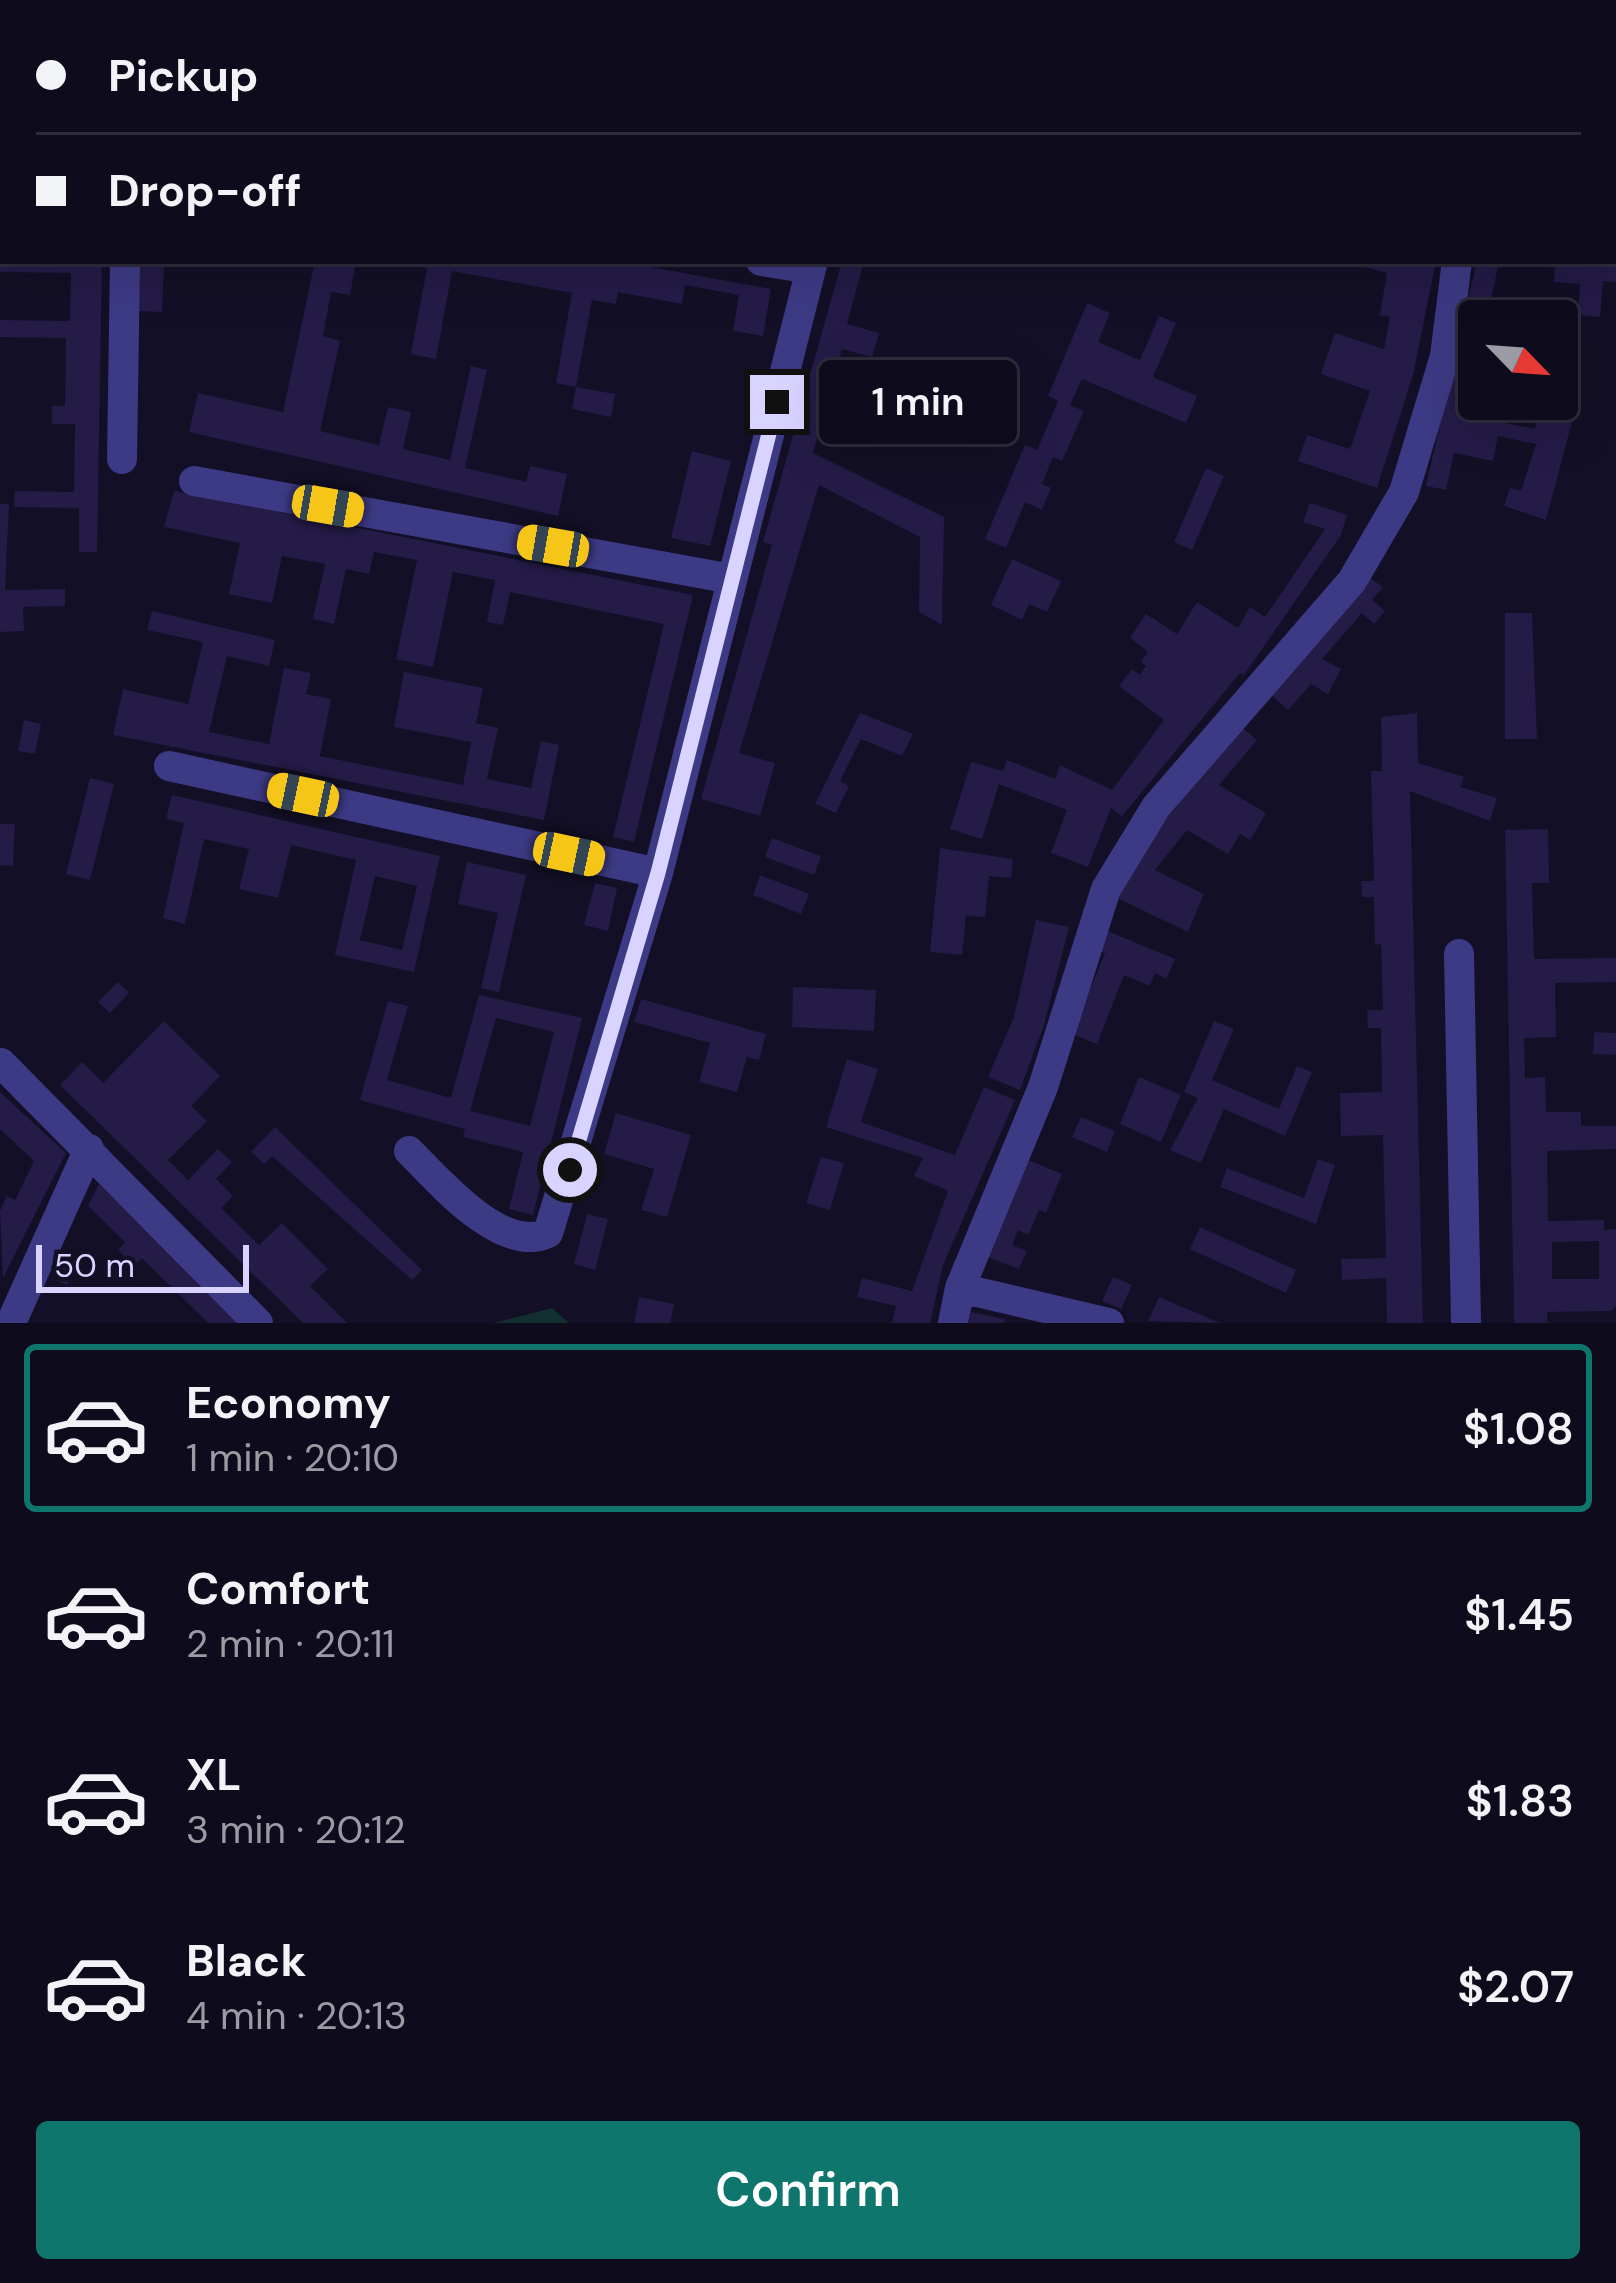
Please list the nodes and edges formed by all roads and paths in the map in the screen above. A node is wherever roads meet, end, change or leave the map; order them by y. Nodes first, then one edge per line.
1 (125, 264) edge
2 (1457, 264) edge
3 (812, 265) edge
4 (122, 459) dead end
5 (194, 481) dead end
6 (732, 579) junction
7 (170, 766) dead end
8 (658, 873) junction
9 (1459, 954) dead end
10 (1, 1063) edge
11 (89, 1149) junction
12 (409, 1151) dead end
13 (960, 1288) junction
14 (11, 1323) edge
15 (258, 1323) edge
16 (953, 1323) edge
17 (1109, 1323) edge
18 (1466, 1323) edge

1 - 4 street
2 - 13 street
3 - 6 street
5 - 6 street
6 - 8 street
7 - 8 street
8 - 12 street
9 - 18 street
10 - 11 street
11 - 14 street
11 - 15 street
13 - 16 street
13 - 17 street

